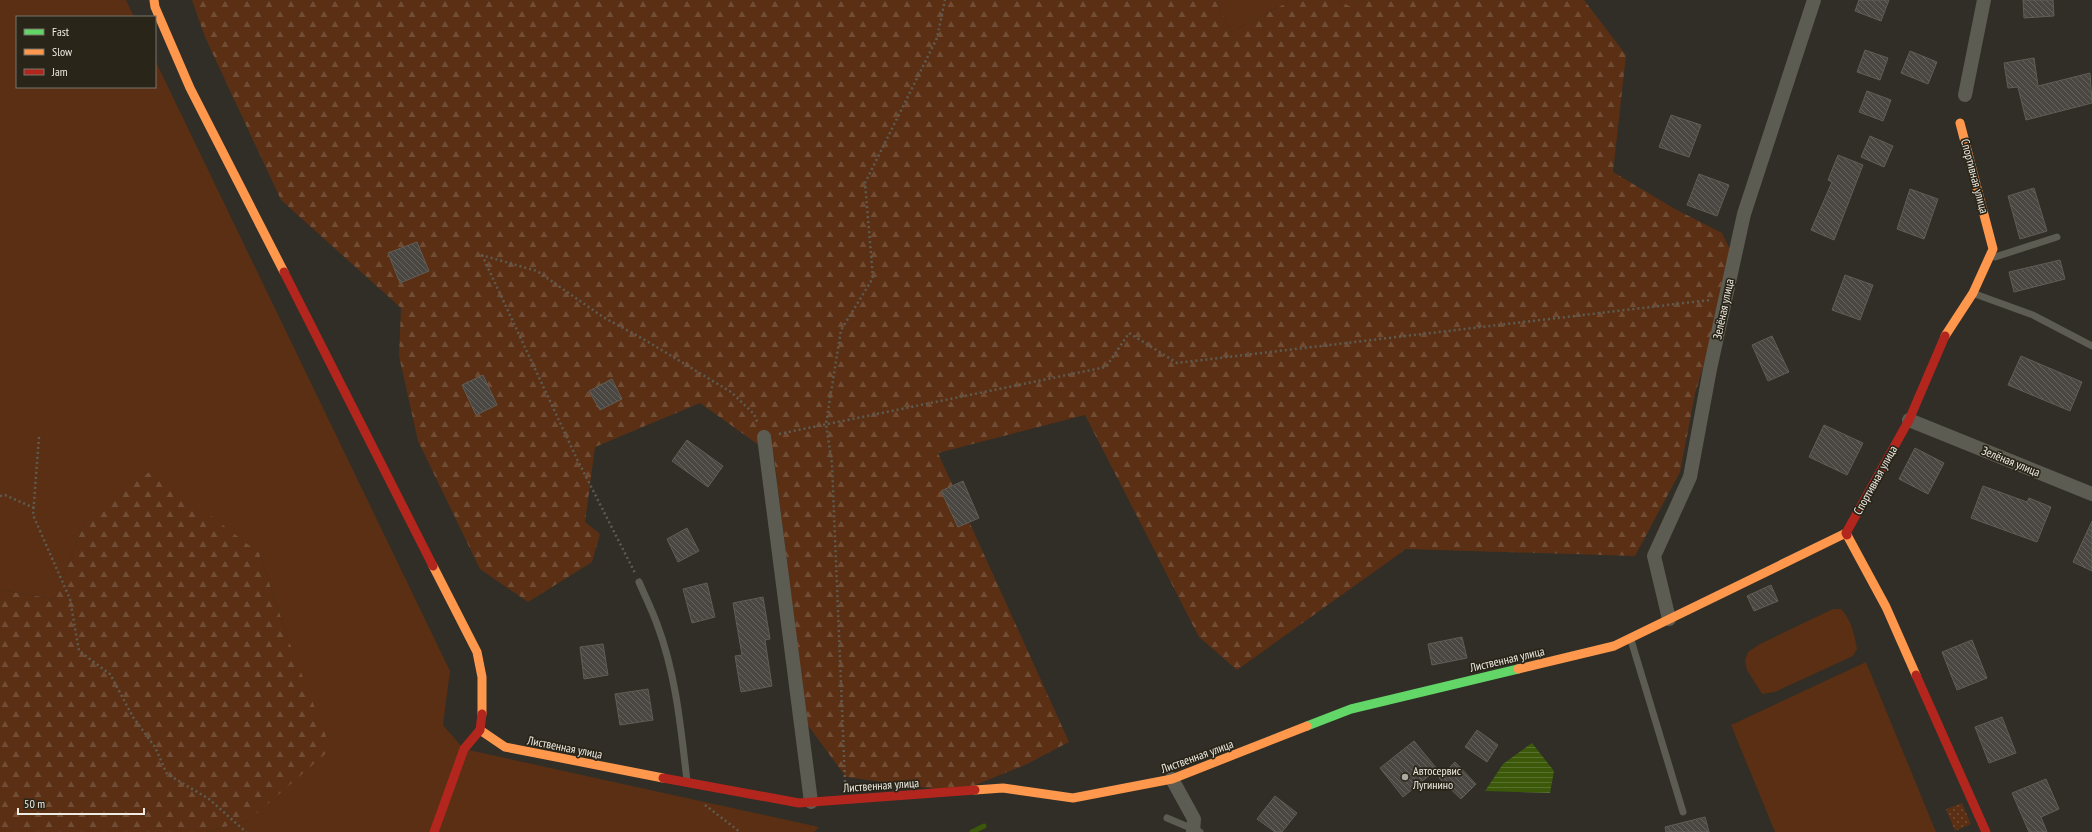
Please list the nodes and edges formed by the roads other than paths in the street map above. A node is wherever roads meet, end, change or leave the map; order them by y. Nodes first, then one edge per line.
1 (154, 0) edge
2 (1814, 0) edge
3 (1984, 0) edge
4 (1965, 96) dead end
5 (1960, 123) dead end
6 (2057, 237) dead end
7 (1989, 258) junction
8 (1973, 293) junction
9 (2092, 346) edge
10 (1909, 420) junction
11 (764, 437) road end
12 (2092, 494) edge
13 (1846, 533) junction
14 (639, 582) road end
15 (1669, 619) junction
16 (1630, 638) junction
17 (480, 730) junction
18 (1172, 779) junction
19 (687, 783) junction
20 (811, 802) junction
21 (1683, 812) dead end
22 (1167, 818) dead end
23 (1196, 831) edge
24 (434, 832) edge
25 (1986, 832) edge

1 - 17 street
2 - 15 street, Зелёная улица
3 - 4 street
5 - 7 street, Спортивная улица
6 - 7 lane
7 - 8 street, Спортивная улица
8 - 9 lane
8 - 10 street, Спортивная улица
10 - 12 street, Зелёная улица
10 - 13 street, Спортивная улица
11 - 20 street
13 - 15 street, Лиственная улица
13 - 25 street
14 - 19 lane
15 - 16 street, Лиственная улица
16 - 18 street, Лиственная улица
16 - 21 lane
17 - 19 street, Лиственная улица
17 - 24 street
18 - 20 street, Лиственная улица
18 - 23 street
19 - 20 street, Лиственная улица
22 - 23 lane

